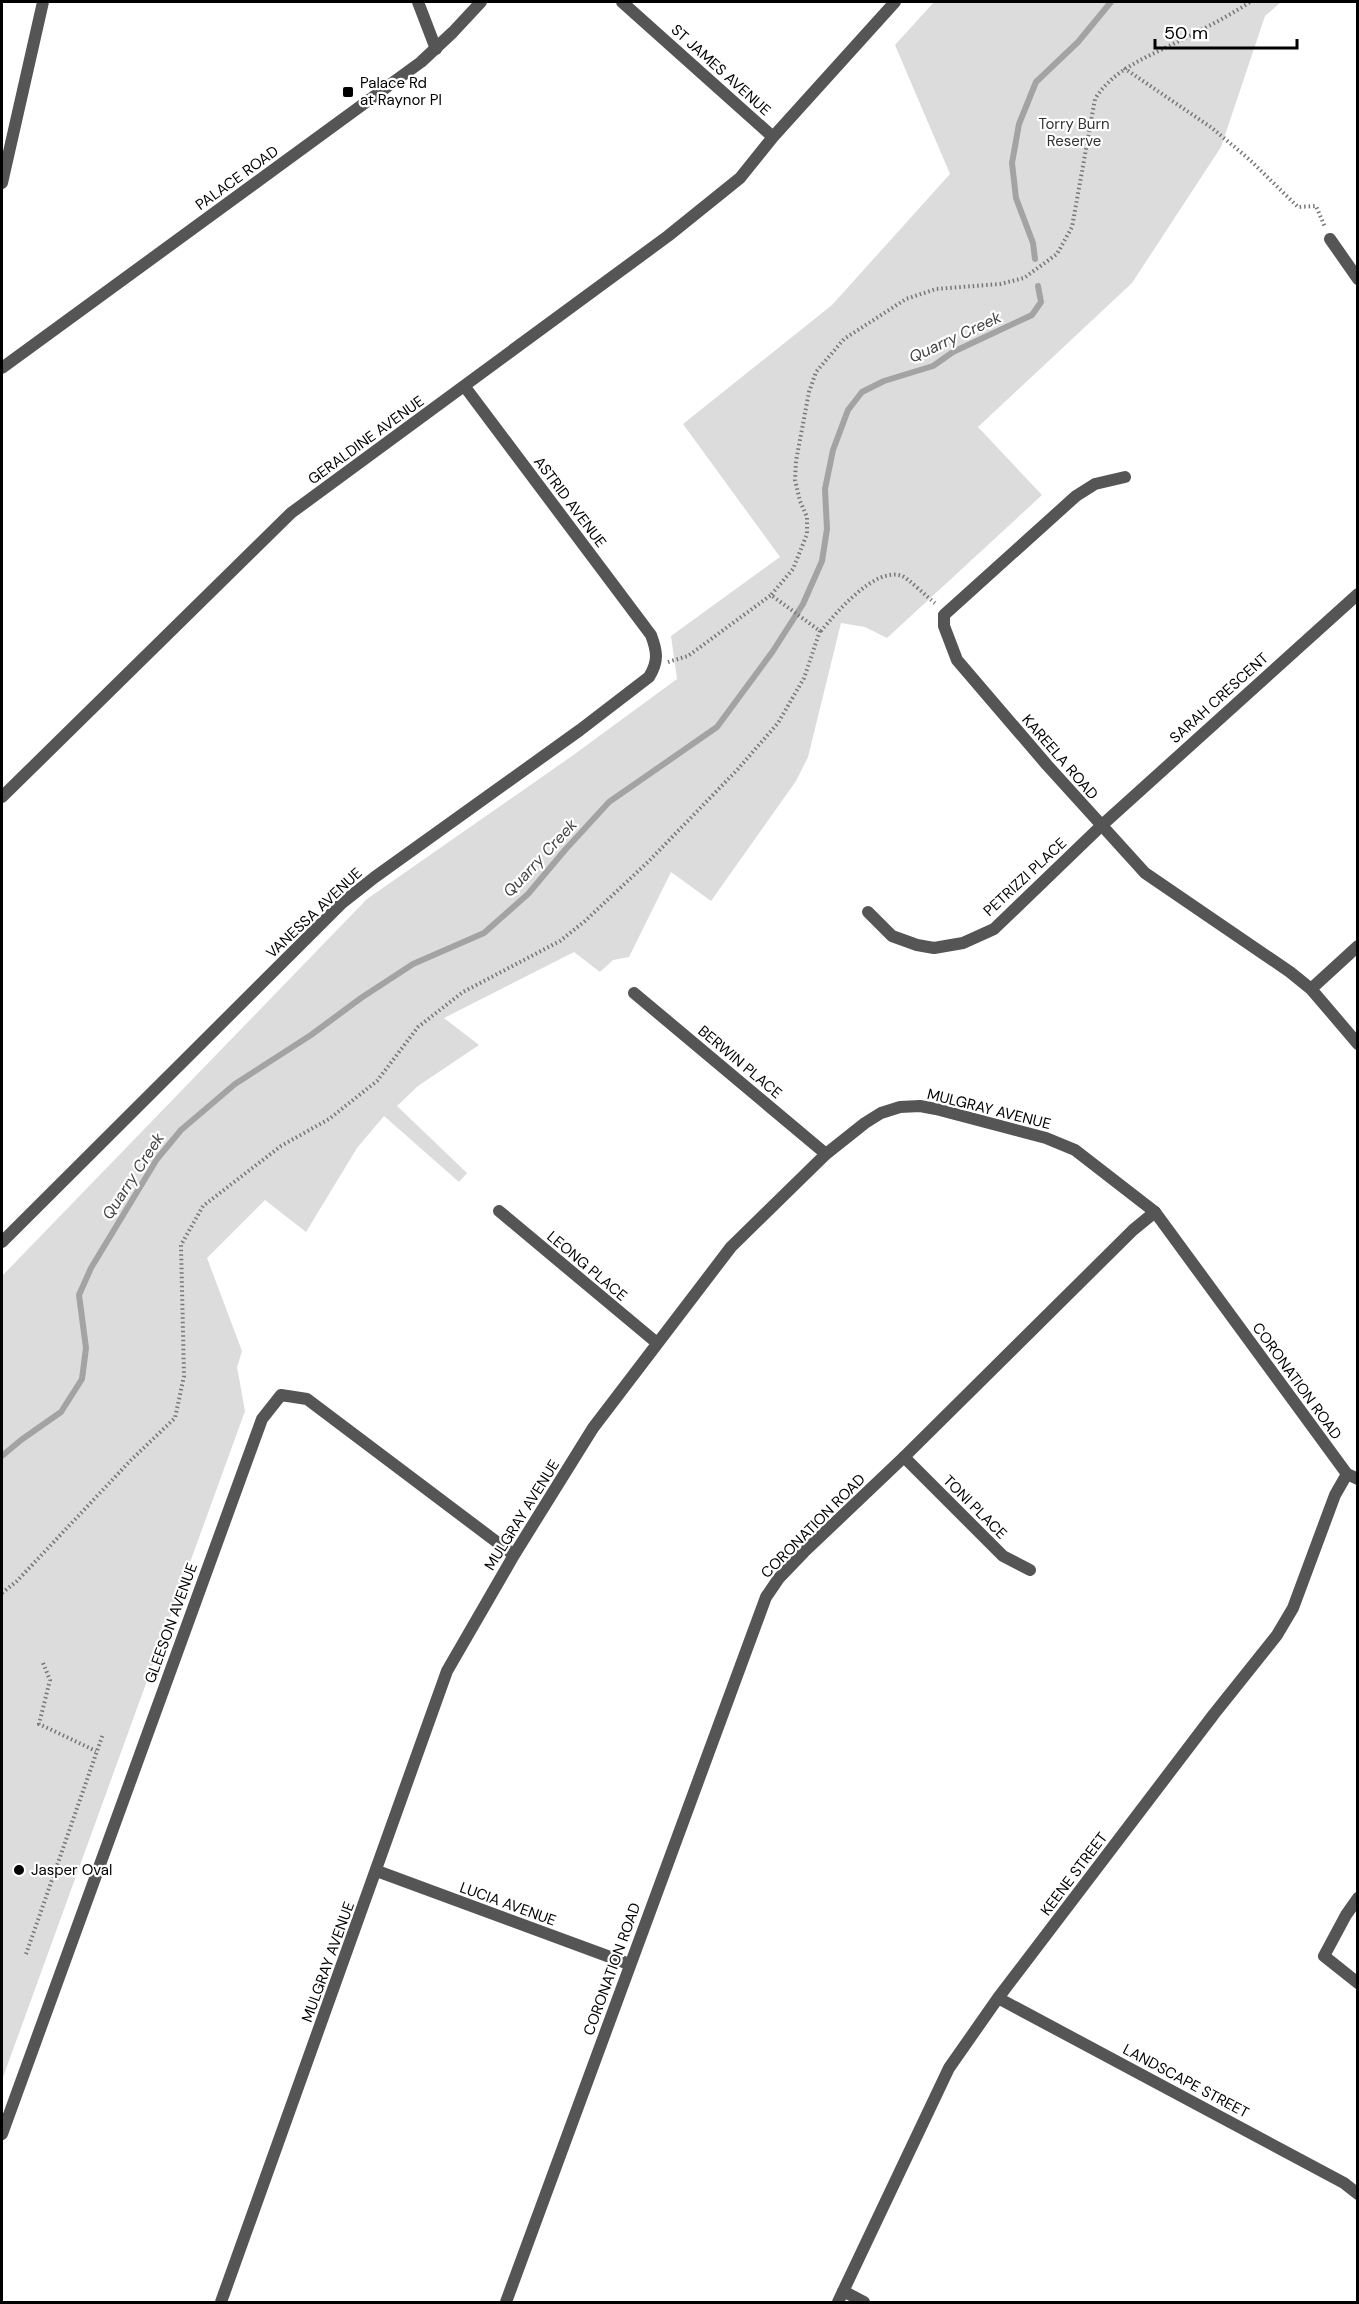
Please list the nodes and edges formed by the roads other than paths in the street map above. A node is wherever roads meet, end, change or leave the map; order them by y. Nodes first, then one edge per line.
1 (43, 2) edge
2 (418, 2) edge
3 (481, 2) edge
4 (622, 2) edge
5 (895, 2) edge
6 (436, 49) junction
7 (774, 137) junction
8 (2, 183) edge
9 (1330, 239) road end
10 (1358, 279) edge
11 (2, 368) edge
12 (465, 387) junction
13 (1125, 477) dead end
14 (1358, 594) edge
15 (656, 666) joint
16 (2, 797) edge
17 (1101, 825) junction
18 (868, 912) dead end
19 (1358, 946) edge
20 (1311, 989) junction
21 (634, 993) dead end
22 (1358, 1044) edge
23 (826, 1154) junction
24 (499, 1211) dead end
25 (1155, 1212) junction
26 (2, 1242) edge
27 (657, 1343) junction
28 (904, 1457) junction
29 (1352, 1476) edge
30 (514, 1555) junction
31 (1030, 1570) dead end
32 (377, 1870) junction
33 (1358, 1898) edge
34 (629, 1964) junction
35 (1358, 1983) edge
36 (998, 1998) junction
37 (2, 2134) edge
38 (1358, 2194) edge
39 (840, 2297) edge
40 (221, 2302) edge
41 (506, 2302) edge
42 (864, 2302) edge

1 - 8 street
2 - 6 street
3 - 6 street, PALACE ROAD
4 - 7 street, ST JAMES AVENUE
5 - 7 street, GERALDINE AVENUE
6 - 11 street, PALACE ROAD
7 - 12 street, GERALDINE AVENUE
9 - 10 street
12 - 15 street, ASTRID AVENUE
12 - 16 street, GERALDINE AVENUE
13 - 17 street, KAREELA ROAD
14 - 17 street, SARAH CRESCENT
15 - 26 street, VANESSA AVENUE
17 - 18 street, PETRIZZI PLACE
17 - 20 street, KAREELA ROAD
19 - 20 street
20 - 22 street, KAREELA ROAD
21 - 23 street, BERWIN PLACE
23 - 25 street, MULGRAY AVENUE
23 - 27 street, MULGRAY AVENUE
24 - 27 street, LEONG PLACE
25 - 28 street, CORONATION ROAD
25 - 29 street, CORONATION ROAD
27 - 30 street, MULGRAY AVENUE
28 - 31 street, TONI PLACE
28 - 34 street, CORONATION ROAD
29 - 36 street, KEENE STREET
30 - 32 street, MULGRAY AVENUE
30 - 37 street, GLEESON AVENUE
32 - 34 street, LUCIA AVENUE
32 - 40 street, MULGRAY AVENUE
33 - 35 street
34 - 41 street, CORONATION ROAD
36 - 38 street, LANDSCAPE STREET
36 - 39 street, KEENE STREET
39 - 42 street

